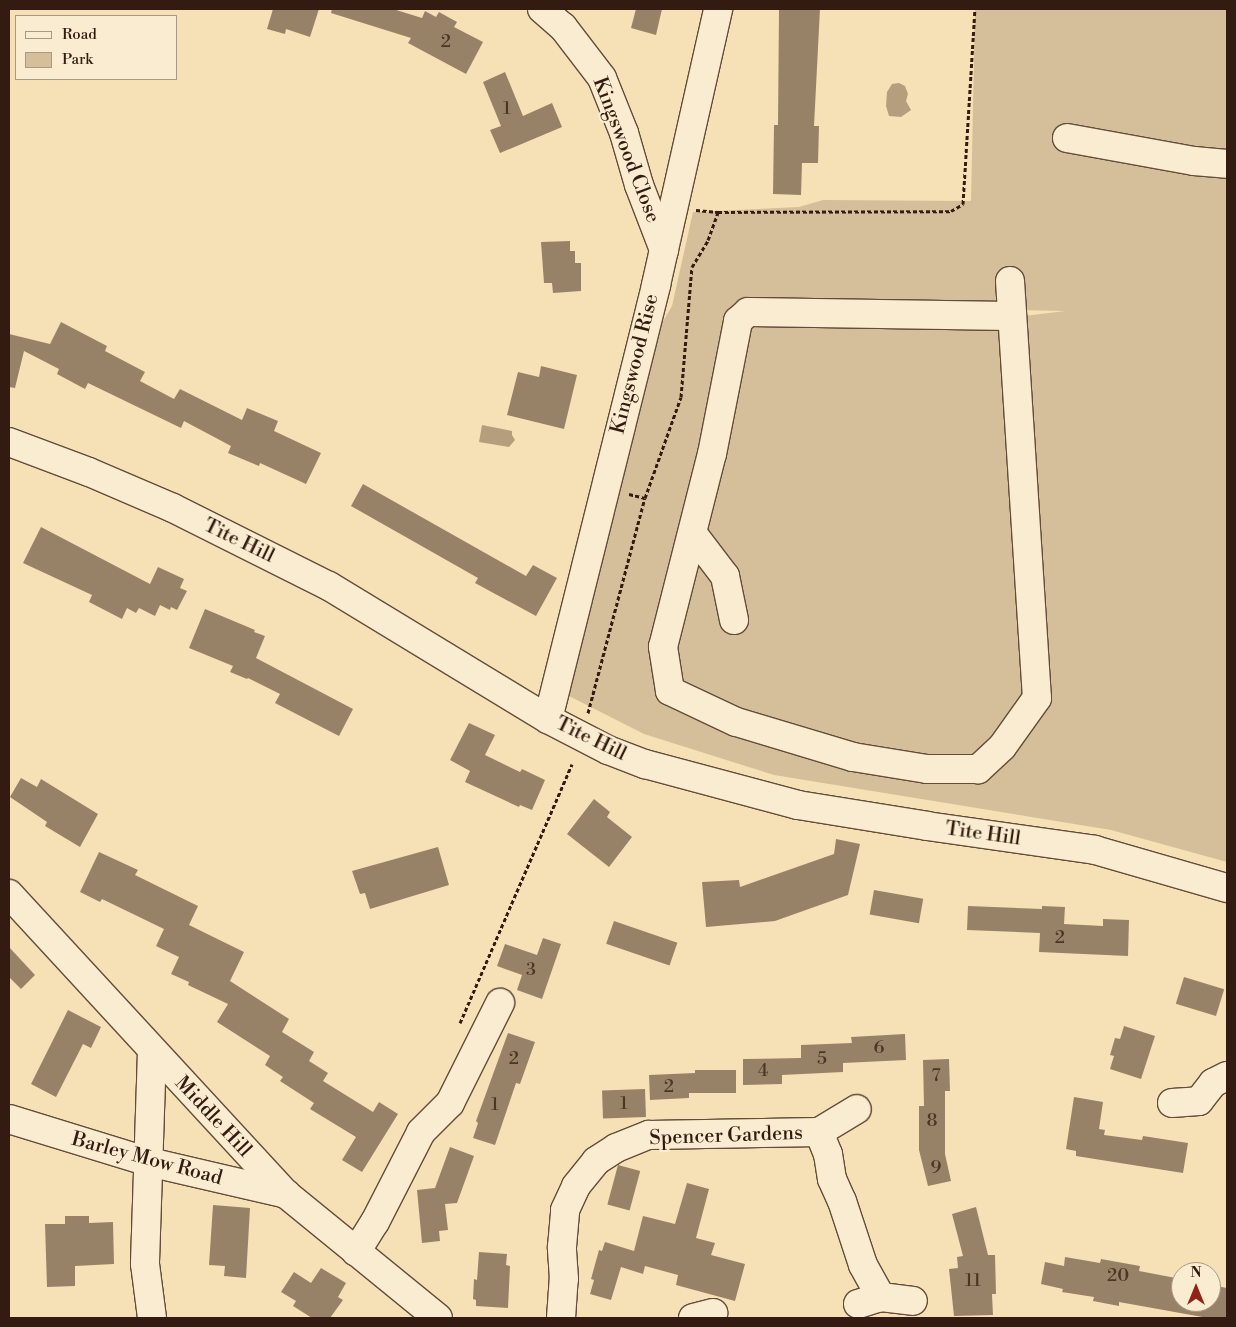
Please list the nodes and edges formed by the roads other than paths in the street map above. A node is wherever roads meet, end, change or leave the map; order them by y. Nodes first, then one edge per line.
1 (542, 9) edge
2 (718, 9) edge
3 (1067, 138) dead end
4 (1227, 164) edge
5 (664, 250) junction
6 (1010, 281) dead end
7 (1012, 316) junction
8 (9, 442) edge
9 (694, 534) junction
10 (734, 620) dead end
11 (548, 719) junction
12 (1227, 888) edge
13 (9, 894) edge
14 (500, 1003) dead end
15 (152, 1050) junction
16 (1227, 1076) edge
17 (1172, 1103) dead end
18 (857, 1110) dead end
19 (9, 1119) edge
20 (819, 1132) junction
21 (149, 1162) junction
22 (286, 1194) junction
23 (356, 1252) junction
24 (913, 1301) dead end
25 (152, 1318) edge
26 (438, 1318) edge
27 (561, 1318) edge

1 - 5 street, Kingswood Close
2 - 5 street, Kingswood Rise
3 - 4 street
5 - 11 street, Kingswood Rise
6 - 7 street
7 - 9 street
7 - 9 street
8 - 11 street, Tite Hill
9 - 10 street
11 - 12 street, Tite Hill
13 - 15 street, Middle Hill
14 - 23 street
15 - 21 street
15 - 22 street, Middle Hill
16 - 17 street
18 - 20 street, Spencer Gardens
19 - 21 street, Barley Mow Road
20 - 24 street, Spencer Gardens
20 - 27 street, Spencer Gardens
21 - 22 street, Barley Mow Road
21 - 25 street
22 - 23 street, Middle Hill
23 - 26 street, Middle Hill

